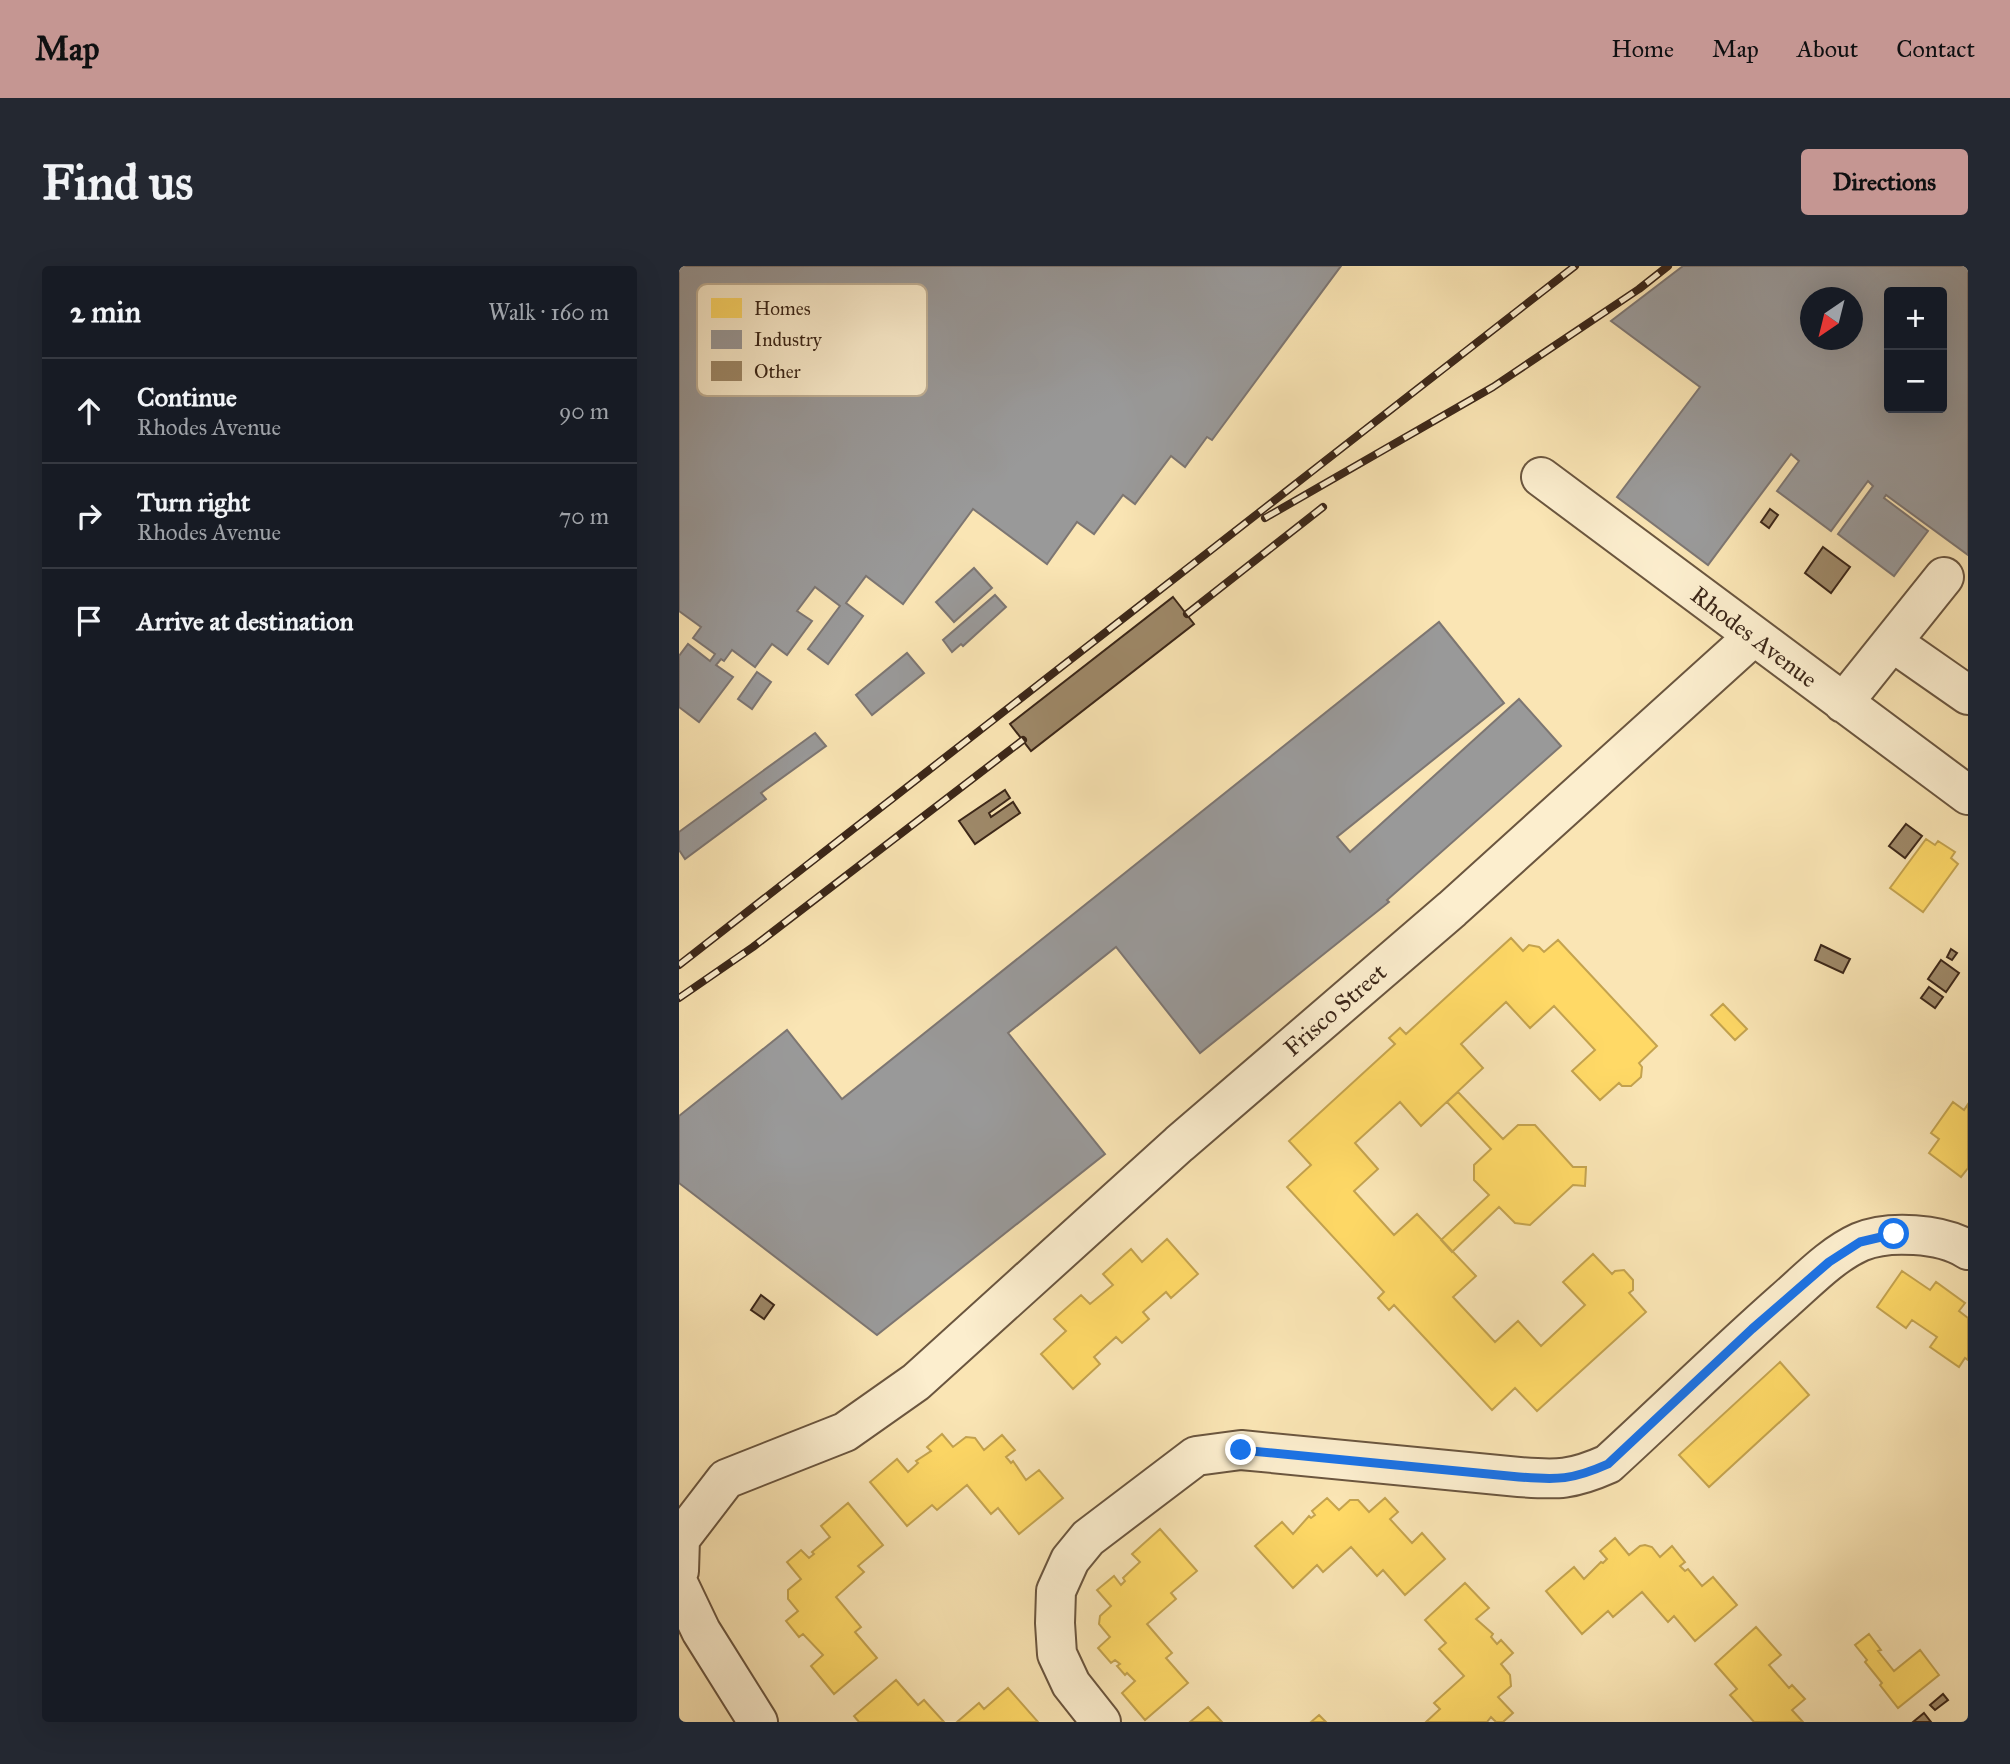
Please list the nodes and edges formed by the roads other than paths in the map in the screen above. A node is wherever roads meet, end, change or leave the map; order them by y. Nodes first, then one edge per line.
1 (1541, 477) dead end
2 (1944, 577) dead end
3 (1753, 636) junction
4 (1892, 642) junction
5 (1968, 695) edge
6 (1843, 703) junction
7 (1968, 795) edge
8 (1968, 1250) edge
9 (679, 1571) edge
10 (679, 1585) edge
11 (758, 1722) edge
12 (1101, 1722) edge

1 - 3 street, Rhodes Avenue
2 - 4 street
3 - 6 street, Rhodes Avenue
3 - 9 street, Frisco Street
4 - 5 street
4 - 6 street
6 - 7 street, Rhodes Avenue
8 - 12 street
10 - 11 street

